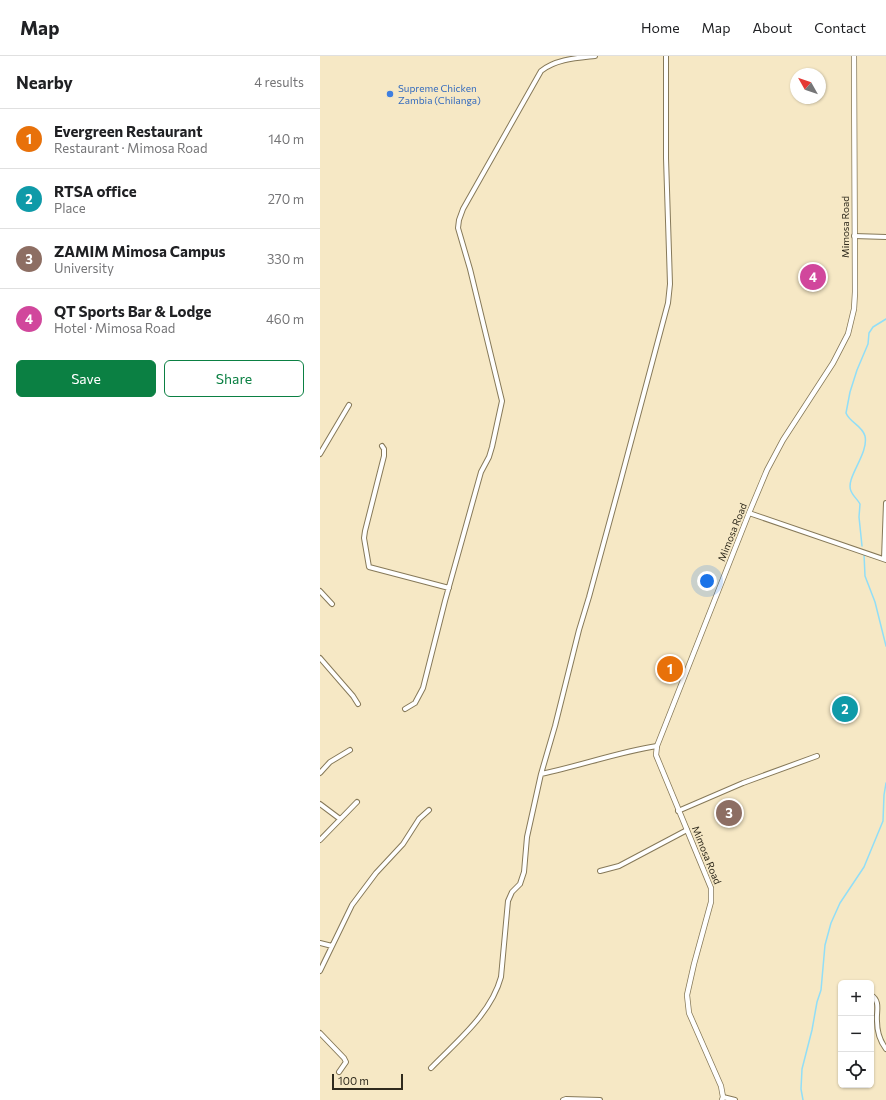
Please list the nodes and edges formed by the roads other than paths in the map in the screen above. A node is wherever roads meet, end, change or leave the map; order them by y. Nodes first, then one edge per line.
1 (595, 56) edge
2 (666, 56) edge
3 (854, 56) edge
4 (854, 236) junction
5 (886, 237) edge
6 (349, 405) dead end
7 (382, 446) dead end
8 (320, 454) edge
9 (886, 503) edge
10 (749, 513) junction
11 (885, 559) edge
12 (449, 588) junction
13 (320, 591) edge
14 (332, 604) dead end
15 (320, 658) edge
16 (358, 704) dead end
17 (405, 709) dead end
18 (657, 746) junction
19 (350, 750) dead end
20 (817, 756) dead end
21 (320, 773) edge
22 (540, 774) junction
23 (357, 802) dead end
24 (320, 804) edge
25 (429, 810) dead end
26 (678, 811) junction
27 (340, 819) junction
28 (687, 830) junction
29 (320, 840) edge
30 (600, 871) dead end
31 (320, 942) edge
32 (332, 946) junction
33 (320, 971) edge
34 (874, 998) edge
35 (320, 1033) edge
36 (886, 1049) edge
37 (431, 1068) dead end
38 (339, 1072) dead end
39 (723, 1099) edge
40 (564, 1100) edge
41 (600, 1100) edge
42 (735, 1100) edge

1 - 12 street
2 - 22 street
3 - 4 street, Mimosa Road
4 - 5 street
4 - 10 street, Mimosa Road
6 - 8 street
7 - 12 street
9 - 11 street
10 - 11 street
10 - 18 street, Mimosa Road
12 - 17 street
13 - 14 street
15 - 16 street
18 - 22 street
18 - 26 street, Mimosa Road
19 - 21 street
20 - 26 street
22 - 37 street
23 - 27 street
24 - 27 street
25 - 32 street
26 - 28 street, Mimosa Road
27 - 29 street
28 - 30 street
28 - 39 street, Mimosa Road
31 - 32 street
32 - 33 street
34 - 36 street
35 - 38 street
39 - 42 street
40 - 41 street

